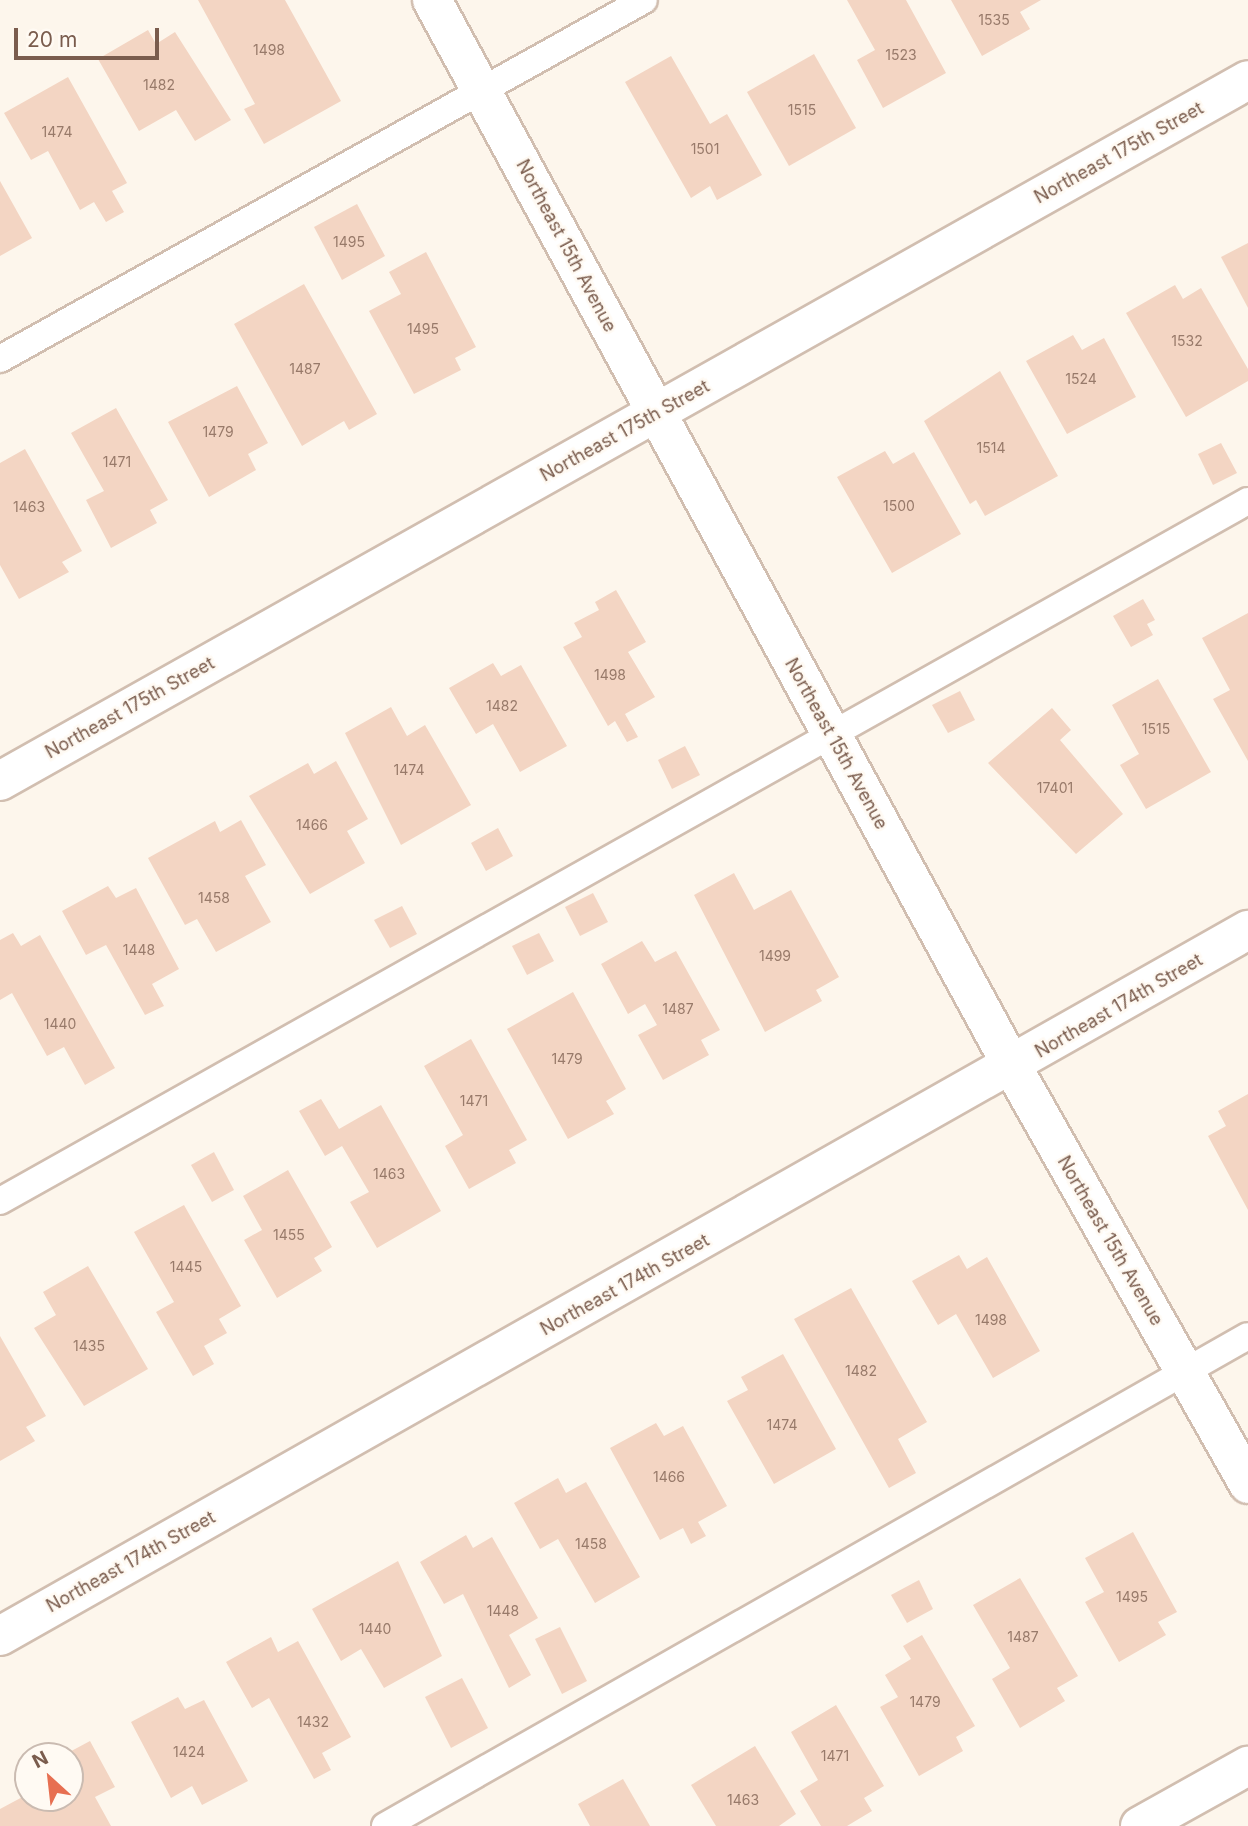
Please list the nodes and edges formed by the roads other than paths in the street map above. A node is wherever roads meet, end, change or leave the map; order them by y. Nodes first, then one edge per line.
1 (432, 0) edge
2 (644, 0) edge
3 (1248, 80) edge
4 (484, 90) junction
5 (0, 359) edge
6 (656, 414) junction
7 (1248, 500) edge
8 (830, 732) junction
9 (0, 780) edge
10 (1248, 930) edge
11 (1013, 1068) junction
12 (0, 1201) edge
13 (1248, 1336) edge
14 (1185, 1372) junction
15 (1248, 1484) edge
16 (0, 1636) edge
17 (1248, 1766) edge
18 (385, 1826) edge
19 (1140, 1826) edge

1 - 4 street, Northeast 15th Avenue
2 - 4 lane
3 - 6 street, Northeast 175th Street
4 - 5 lane
4 - 6 street, Northeast 15th Avenue
6 - 8 street, Northeast 15th Avenue
6 - 9 street, Northeast 175th Street
7 - 8 lane
8 - 11 street, Northeast 15th Avenue
8 - 12 lane
10 - 11 street, Northeast 174th Street
11 - 14 street, Northeast 15th Avenue
11 - 16 street, Northeast 174th Street
13 - 14 lane
14 - 15 street, Northeast 15th Avenue
14 - 18 lane
17 - 19 street

